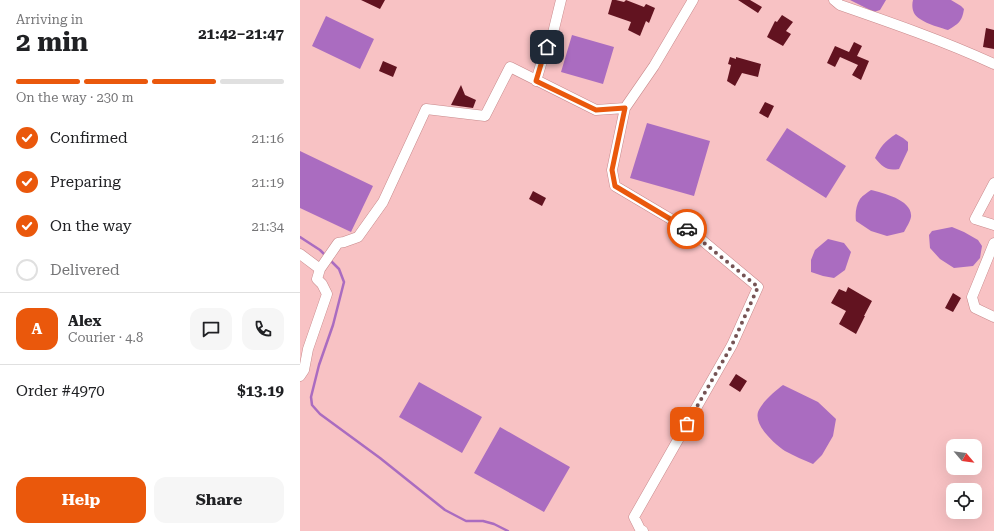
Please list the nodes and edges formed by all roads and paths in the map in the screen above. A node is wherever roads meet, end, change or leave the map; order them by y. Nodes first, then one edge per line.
1 (561, 0) edge
2 (693, 0) edge
3 (834, 0) edge
4 (994, 64) edge
5 (536, 81) junction
6 (625, 108) junction
7 (994, 183) edge
8 (994, 225) edge
9 (994, 243) edge
10 (300, 254) edge
11 (322, 266) junction
12 (994, 317) edge
13 (300, 376) edge
14 (643, 531) edge

1 - 5 street
2 - 6 street
3 - 4 street
5 - 6 street
5 - 11 street
6 - 14 street
7 - 8 street
9 - 12 street
10 - 11 street
11 - 13 street

